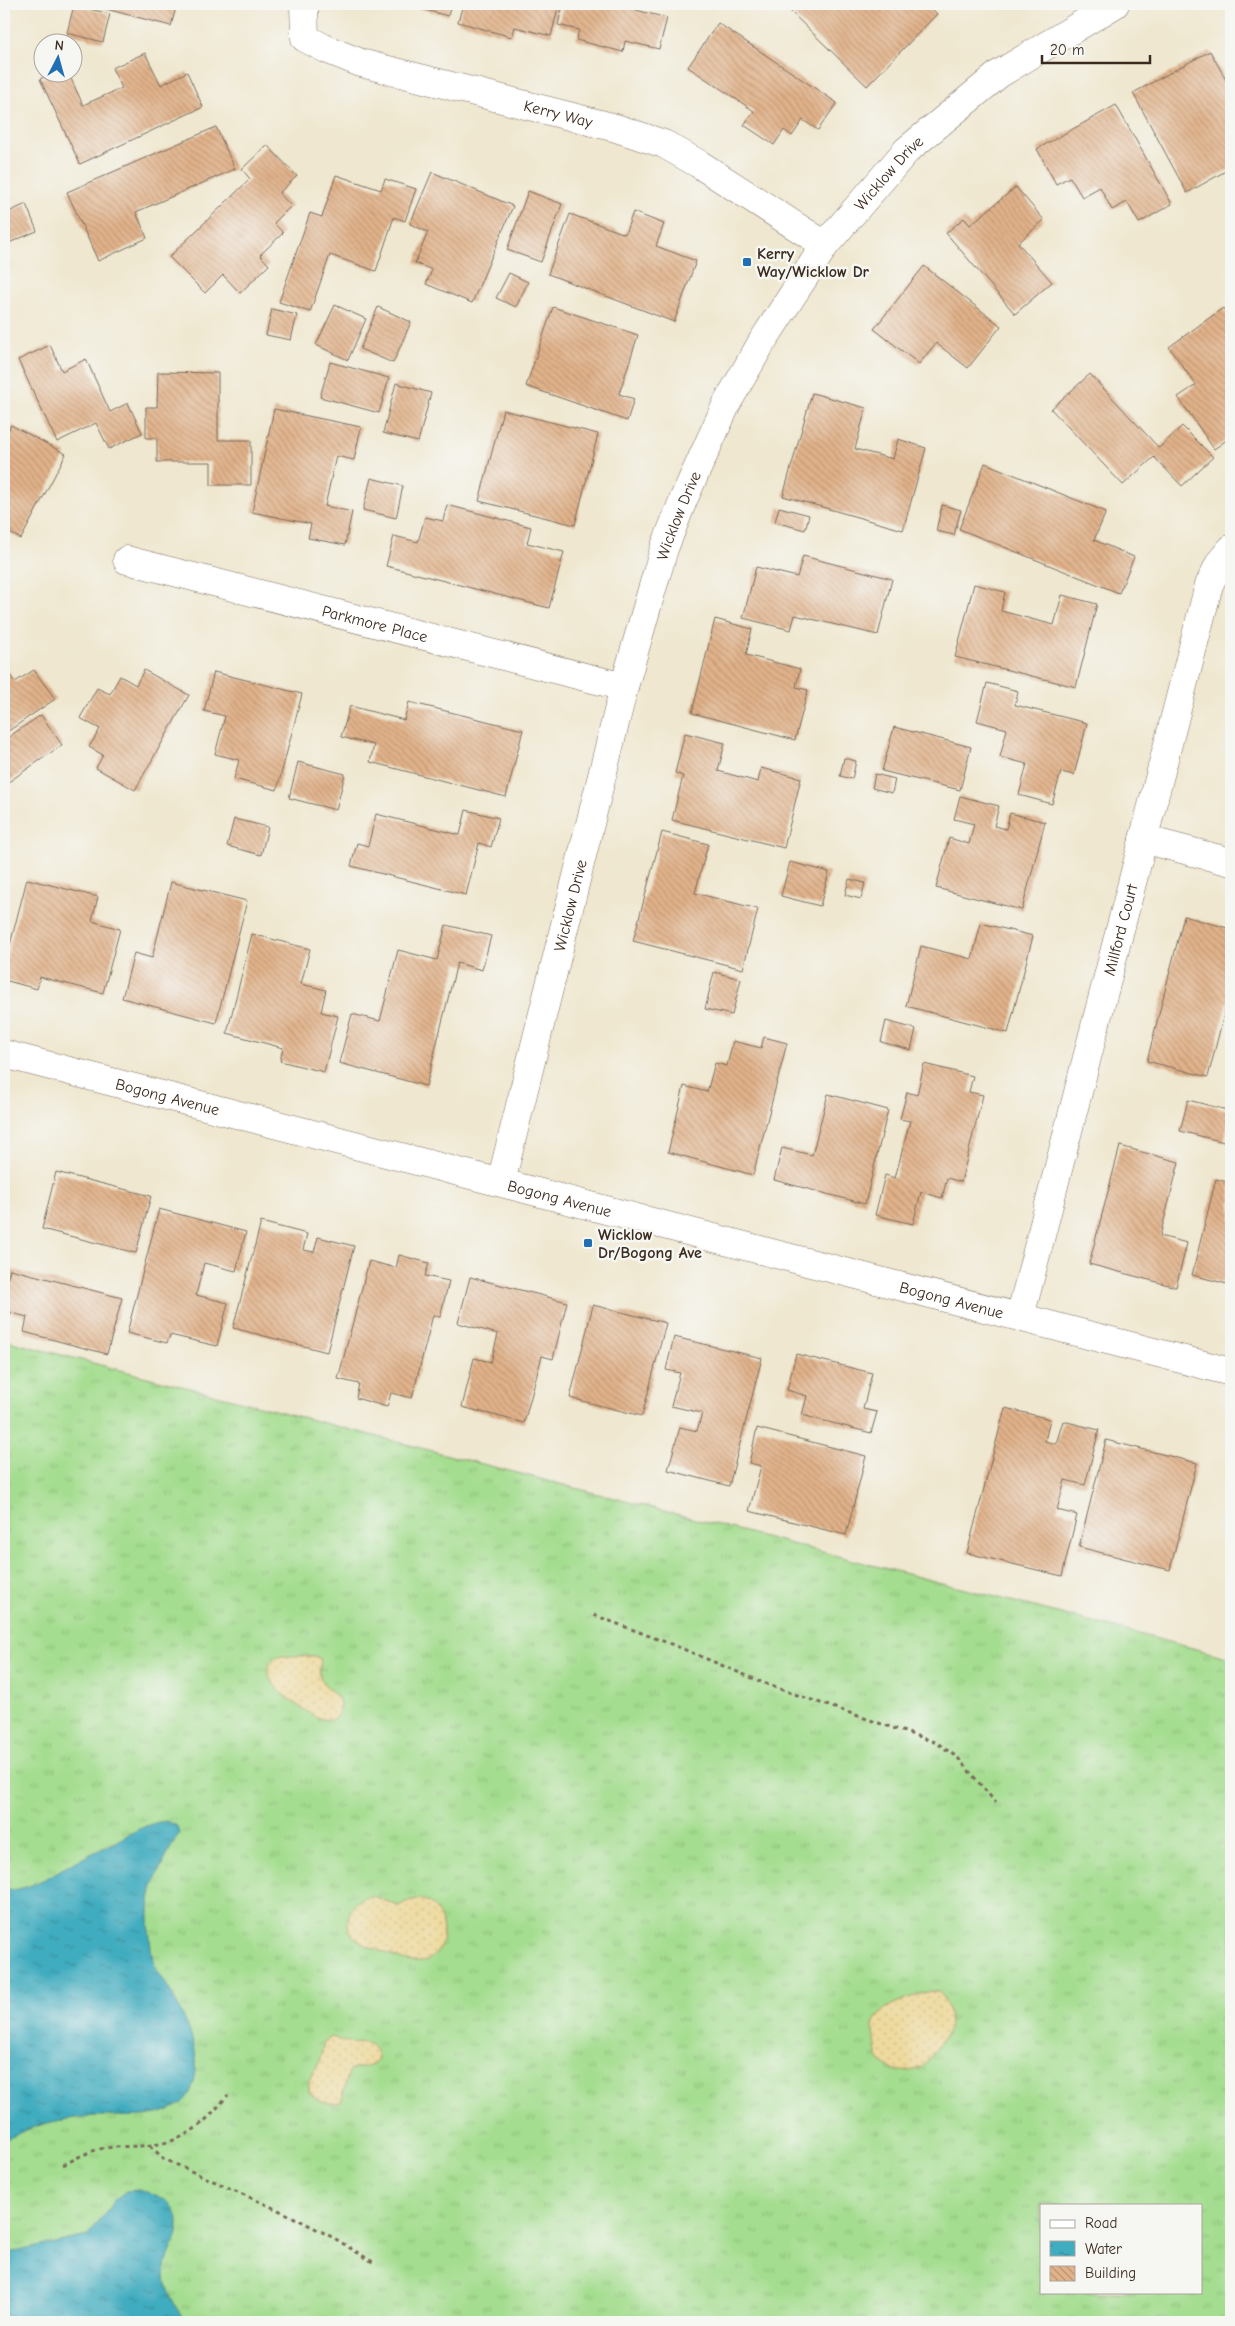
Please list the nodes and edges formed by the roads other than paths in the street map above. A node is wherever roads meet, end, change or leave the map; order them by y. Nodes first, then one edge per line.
1 (304, 4) edge
2 (1115, 4) edge
3 (824, 245) junction
4 (1231, 549) edge
5 (127, 560) dead end
6 (624, 687) junction
7 (1143, 840) junction
8 (1231, 862) edge
9 (4, 1054) edge
10 (500, 1182) junction
11 (1020, 1316) junction
12 (1231, 1372) edge

1 - 3 street, Kerry Way
2 - 3 street, Wicklow Drive
3 - 6 street, Wicklow Drive
4 - 7 street, Millford Court
5 - 6 street, Parkmore Place
6 - 10 street, Wicklow Drive
7 - 8 street
7 - 11 street, Millford Court
9 - 10 street, Bogong Avenue
10 - 11 street, Bogong Avenue
11 - 12 street, Bogong Avenue

